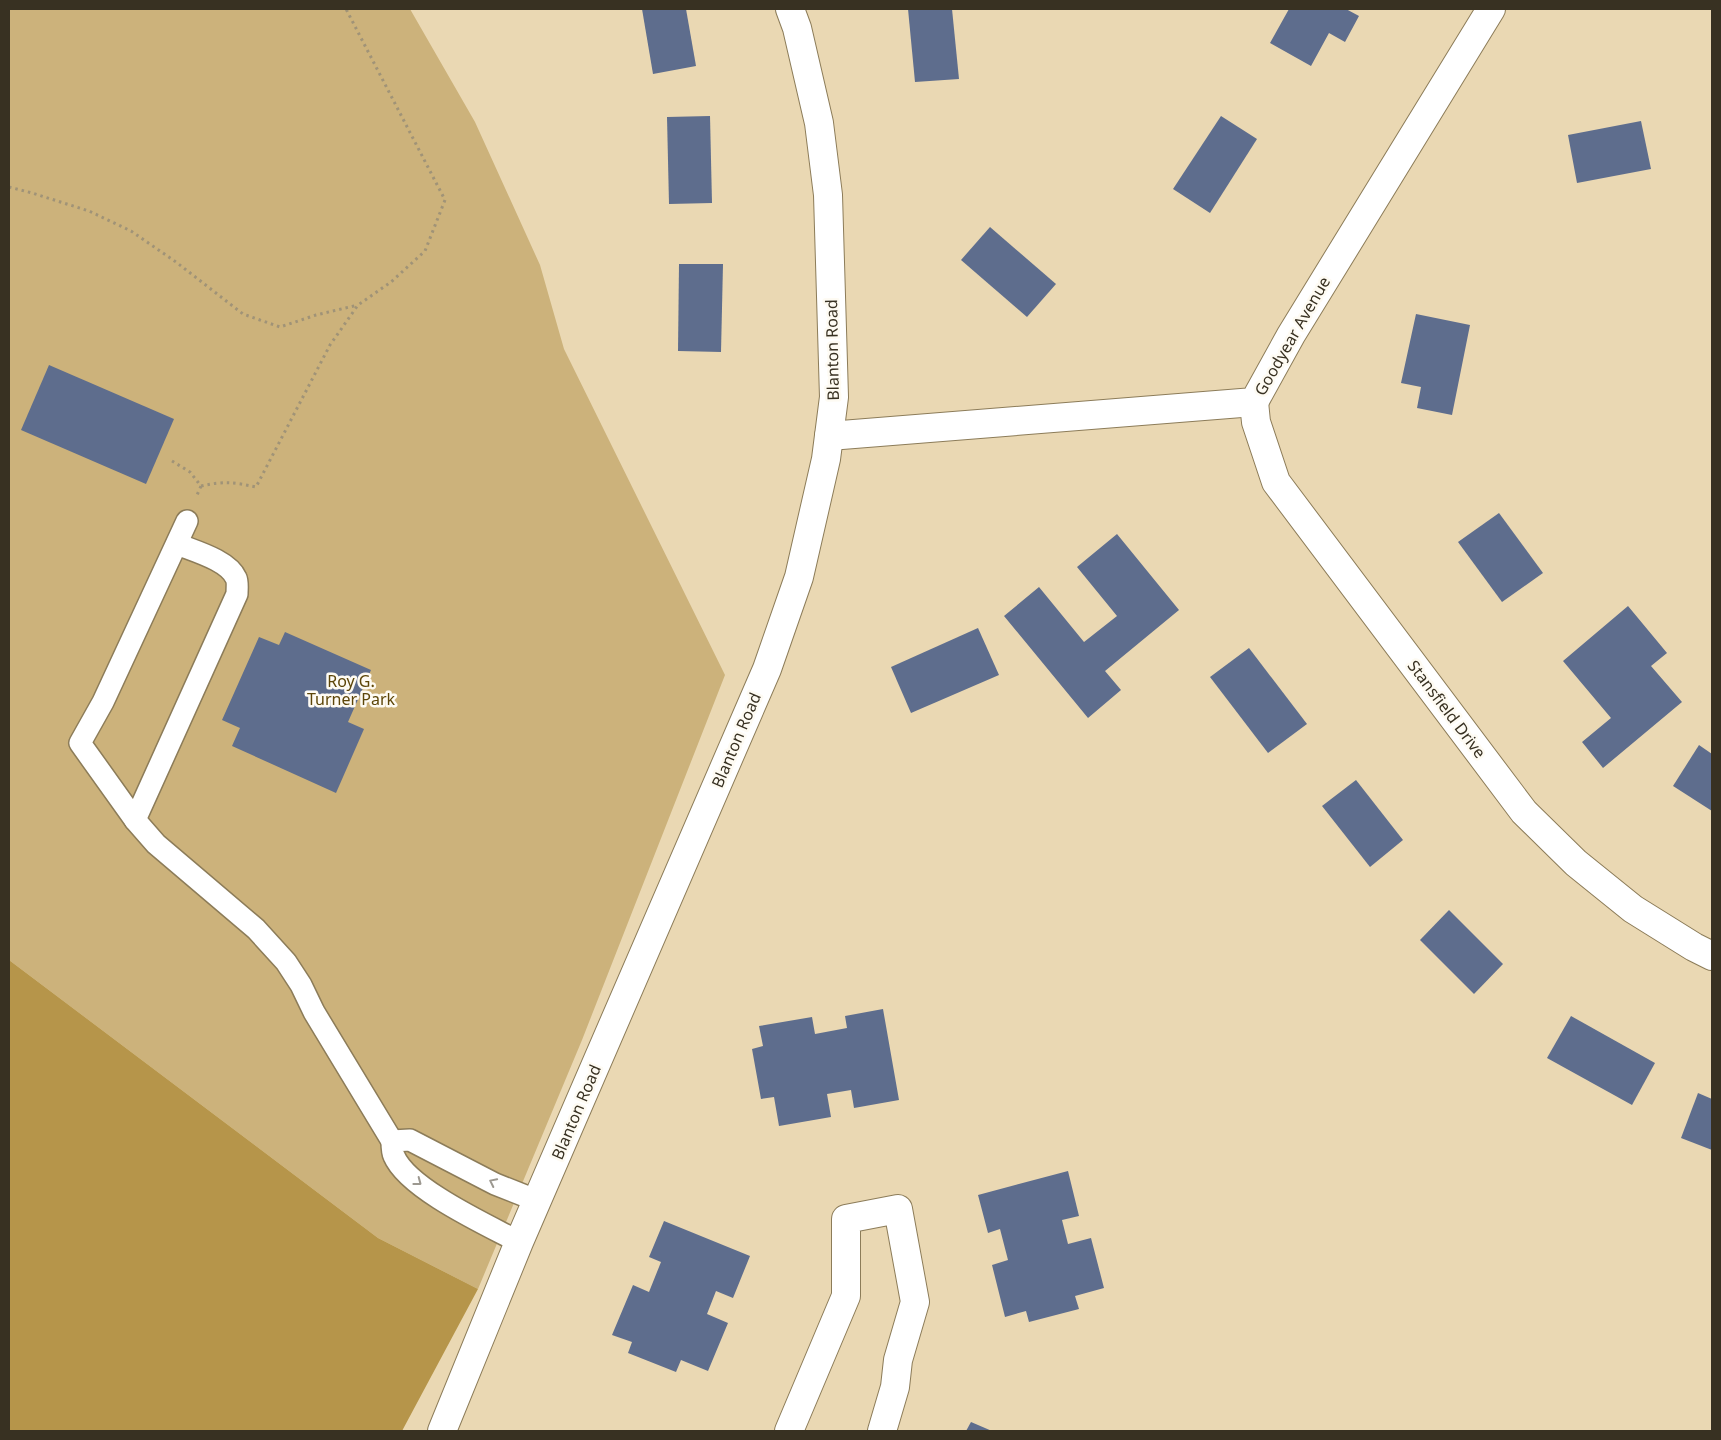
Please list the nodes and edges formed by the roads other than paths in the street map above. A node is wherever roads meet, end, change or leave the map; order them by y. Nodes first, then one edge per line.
1 (790, 9) edge
2 (1490, 9) edge
3 (1254, 402) junction
4 (829, 436) junction
5 (187, 521) road end
6 (177, 544) junction
7 (135, 820) junction
8 (1712, 956) edge
9 (392, 1141) junction
10 (538, 1201) junction
11 (519, 1242) junction
12 (442, 1431) edge
13 (788, 1431) edge
14 (882, 1431) edge

1 - 4 street, Blanton Road
2 - 3 street, Goodyear Avenue
3 - 4 street, Goodyear Avenue
3 - 8 street, Stansfield Drive
4 - 10 street, Blanton Road
5 - 6 lane
6 - 7 lane
6 - 7 lane
7 - 9 lane
10 -> 9 lane
9 -> 11 lane
10 - 11 street, Blanton Road
11 - 12 street, Blanton Road
13 - 14 street

